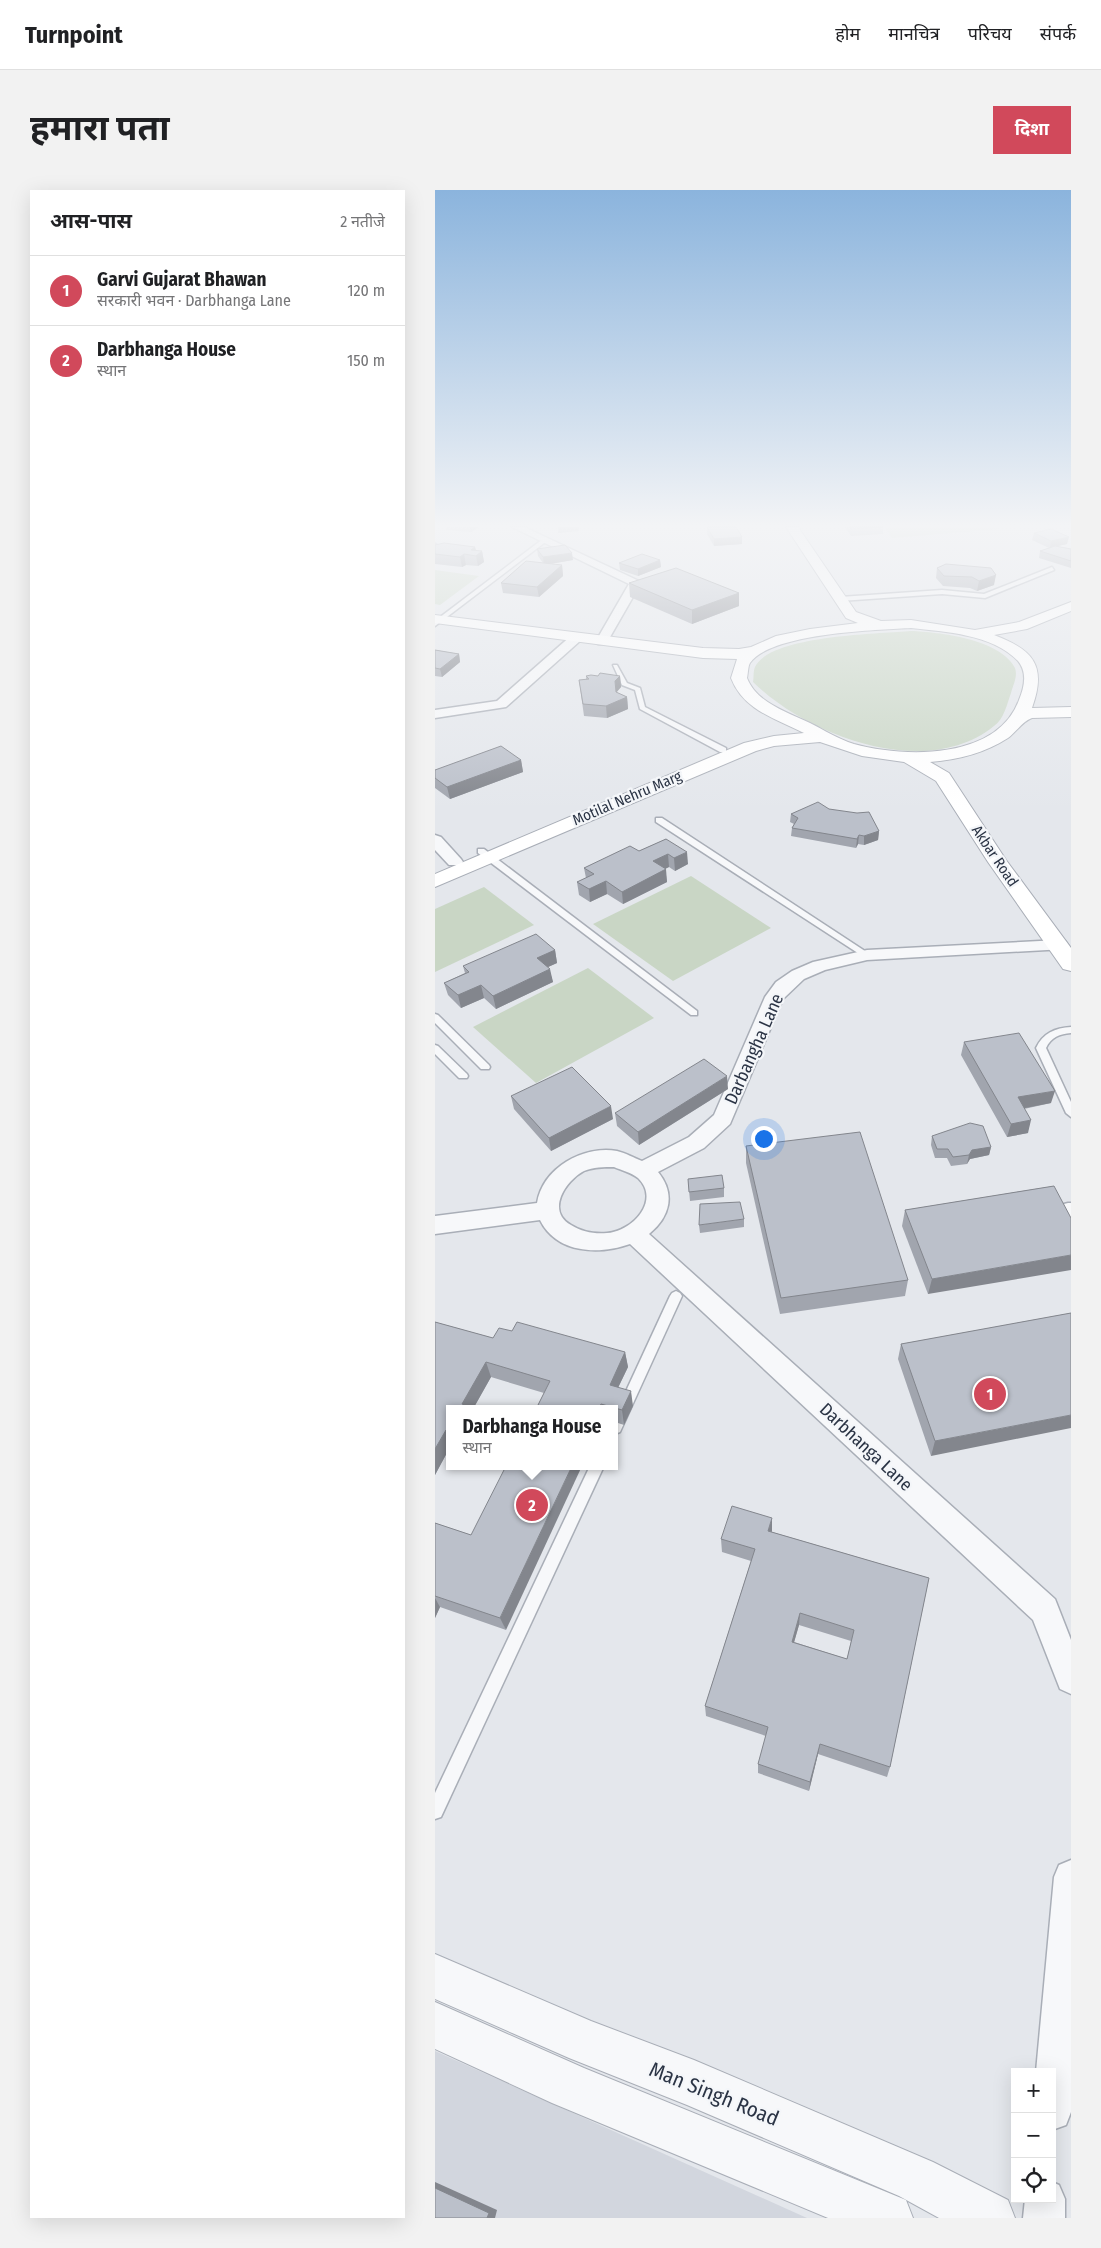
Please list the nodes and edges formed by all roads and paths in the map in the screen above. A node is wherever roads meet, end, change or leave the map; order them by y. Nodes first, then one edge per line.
1 (436, 622) edge
2 (613, 622) edge
3 (838, 622) edge
4 (869, 622) edge
5 (1033, 622) edge
6 (1051, 622) edge
7 (878, 625) junction
8 (834, 629) junction
9 (974, 634) junction
10 (573, 640) junction
11 (602, 641) junction
12 (756, 651) junction
13 (1020, 655) junction
14 (615, 666) dead end
15 (739, 671) junction
16 (1033, 687) junction
17 (1071, 705) edge
18 (770, 711) junction
19 (1071, 712) edge
20 (435, 714) edge
21 (1021, 716) junction
22 (824, 736) junction
23 (723, 750) junction
24 (968, 751) junction
25 (910, 758) junction
26 (659, 820) dead end
27 (435, 840) edge
28 (485, 854) junction
29 (455, 862) junction
30 (435, 870) edge
31 (435, 880) edge
32 (1065, 945) edge
33 (867, 955) junction
34 (1071, 964) edge
35 (694, 1013) dead end
36 (435, 1017) edge
37 (1071, 1030) edge
38 (435, 1048) edge
39 (485, 1066) dead end
40 (463, 1076) dead end
41 (1071, 1113) edge
42 (644, 1170) junction
43 (1071, 1207) edge
44 (547, 1210) junction
45 (1071, 1214) edge
46 (435, 1225) edge
47 (634, 1234) junction
48 (676, 1296) dead end
49 (618, 1422) edge
50 (595, 1470) edge
51 (1071, 1678) edge
52 (435, 1812) edge
53 (1071, 1877) edge
54 (435, 1976) edge
55 (435, 2026) edge
56 (1055, 2068) edge
57 (1045, 2203) edge
58 (888, 2218) edge
59 (990, 2218) edge
60 (1044, 2218) edge

1 - 10 main road
2 - 11 street
3 - 8 main road
4 - 7 main road
5 - 9 main road
6 - 13 main road
7 - 8 main road
7 - 9 main road
8 - 12 main road
9 - 13 main road
10 - 11 main road
10 - 15 main road
10 - 20 street
11 - 12 main road
12 - 15 main road
13 - 16 main road
14 - 23 lane
15 - 18 main road
16 - 17 main road
16 - 21 main road
18 - 22 main road
18 - 23 main road, Motilal Nehru Marg
19 - 21 main road
21 - 24 main road
22 - 25 main road
22 - 28 main road, Motilal Nehru Marg
23 - 28 main road, Motilal Nehru Marg
24 - 25 main road
24 - 32 main road, Akbar Road
25 - 32 main road, Akbar Road
26 - 33 lane
27 - 29 street
28 - 29 main road, Motilal Nehru Marg
28 - 31 main road, Motilal Nehru Marg
28 - 35 lane
29 - 30 main road, Motilal Nehru Marg
32 - 33 street, Darbangha Lane
32 - 34 main road, Akbar Road
33 - 42 street, Darbangha Lane
36 - 39 lane
37 - 41 lane
38 - 40 lane
42 - 44 street
42 - 47 street
43 - 45 lane
44 - 46 street
44 - 47 street
47 - 51 street, Darbhanga Lane
48 - 49 lane
50 - 52 lane
53 - 56 street
54 - 59 street, Man Singh Road
55 - 58 street
57 - 60 street

